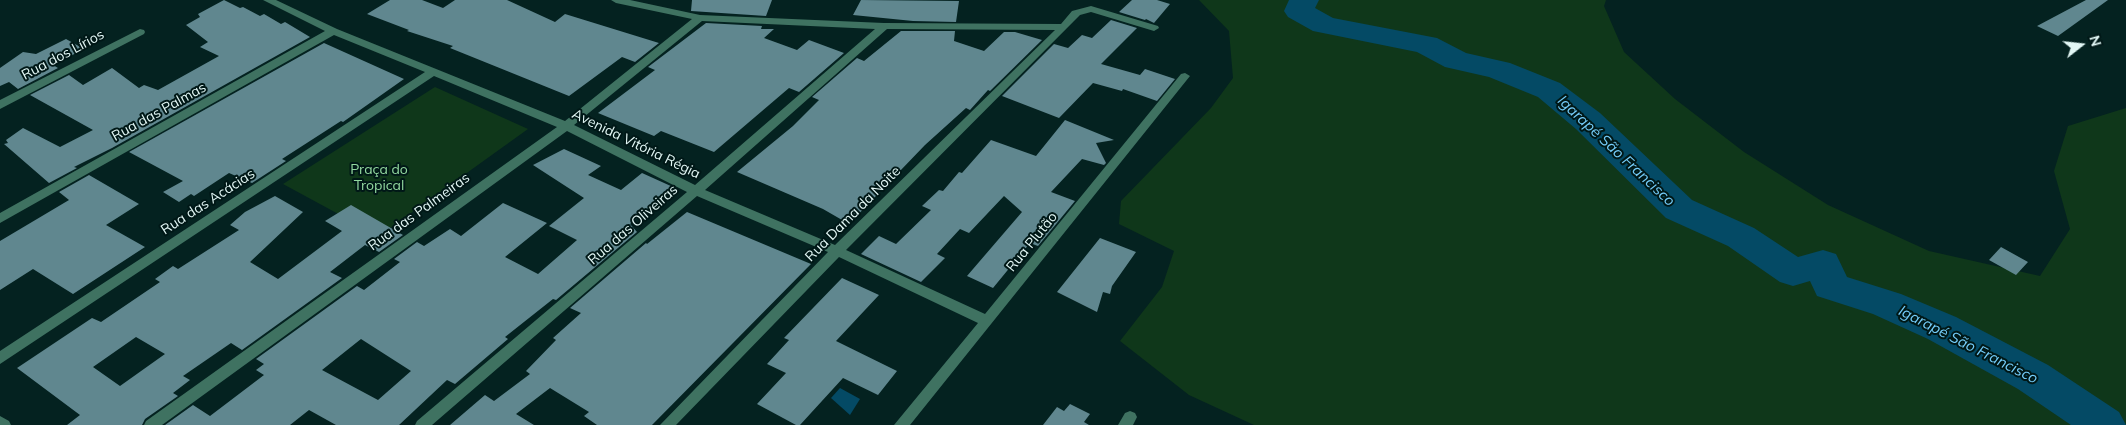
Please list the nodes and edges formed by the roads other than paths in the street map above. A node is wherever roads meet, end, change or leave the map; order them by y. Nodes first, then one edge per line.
1 (268, 0) edge
2 (616, 0) edge
3 (700, 18) junction
4 (884, 26) junction
5 (1064, 27) junction
6 (1154, 28) dead end
7 (333, 31) junction
8 (140, 32) dead end
9 (433, 72) junction
10 (1185, 76) dead end
11 (0, 105) edge
12 (566, 126) junction
13 (696, 191) junction
14 (0, 219) edge
15 (837, 251) junction
16 (987, 321) junction
17 (0, 358) edge
18 (0, 422) edge
19 (4, 425) edge
20 (151, 425) edge
21 (422, 425) edge
22 (667, 425) edge
23 (900, 425) edge

1 - 7 street, Avenida Vitória Régia
2 - 3 street
3 - 4 street
3 - 12 street, Rua das Palmeiras
4 - 5 street
4 - 13 street, Rua das Oliveiras
5 - 6 street, Rua Dama da Noite
5 - 15 street, Rua Dama da Noite
7 - 9 street, Avenida Vitória Régia
7 - 14 street, Rua das Palmas
8 - 11 street, Rua dos Lírios
9 - 12 street, Avenida Vitória Régia
9 - 17 street, Rua das Acácias
10 - 16 street, Rua Plutão
12 - 13 street, Avenida Vitória Régia
12 - 20 street, Rua das Palmeiras
13 - 15 street, Avenida Vitória Régia
13 - 21 street, Rua das Oliveiras
15 - 16 street, Avenida Vitória Régia
15 - 22 street, Rua Dama da Noite
16 - 23 street, Rua Plutão
18 - 19 street

